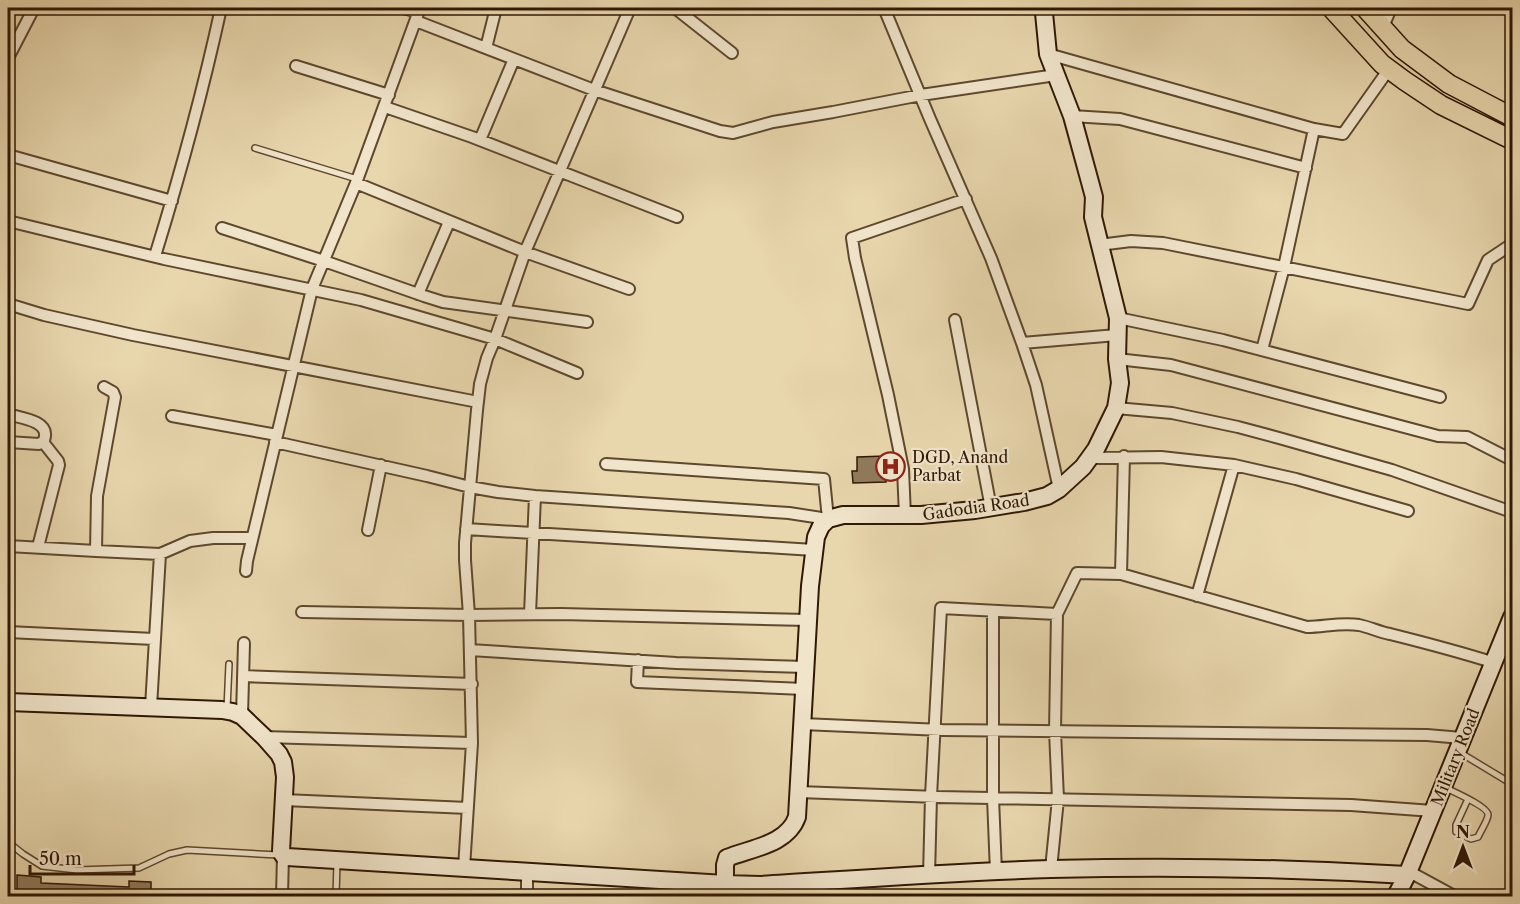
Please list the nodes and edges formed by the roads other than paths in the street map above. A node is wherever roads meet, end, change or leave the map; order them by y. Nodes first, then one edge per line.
1 (34, 8) edge
2 (221, 8) edge
3 (393, 8) edge
4 (496, 8) edge
5 (630, 8) edge
6 (675, 8) edge
7 (884, 8) edge
8 (1042, 8) edge
9 (1331, 8) edge
10 (1365, 8) edge
11 (1390, 8) edge
12 (418, 14) edge
13 (1381, 19) edge
14 (486, 48) junction
15 (732, 53) dead end
16 (1048, 54) junction
17 (8, 58) edge
18 (514, 59) junction
19 (296, 66) dead end
20 (1389, 69) junction
21 (1056, 75) junction
22 (594, 90) junction
23 (389, 94) junction
24 (921, 95) junction
25 (385, 106) junction
26 (1072, 116) junction
27 (1512, 117) edge
28 (1314, 129) junction
29 (480, 140) junction
30 (1512, 140) edge
31 (255, 148) dead end
32 (8, 155) edge
33 (1306, 168) junction
34 (560, 172) junction
35 (357, 181) junction
36 (966, 199) junction
37 (172, 201) junction
38 (677, 218) dead end
39 (8, 221) edge
40 (449, 222) junction
41 (222, 228) dead end
42 (1512, 244) edge
43 (1099, 245) junction
44 (525, 252) junction
45 (155, 256) junction
46 (324, 261) junction
47 (1284, 267) junction
48 (312, 289) junction
49 (629, 289) dead end
50 (418, 294) junction
51 (8, 304) edge
52 (504, 311) junction
53 (955, 320) dead end
54 (587, 322) dead end
55 (1117, 326) junction
56 (495, 339) junction
57 (1022, 343) junction
58 (1262, 350) junction
59 (1117, 359) junction
60 (294, 365) junction
61 (578, 373) dead end
62 (104, 387) dead end
63 (1440, 397) dead end
64 (478, 402) junction
65 (1116, 408) junction
66 (8, 414) edge
67 (171, 416) dead end
68 (276, 438) junction
69 (8, 442) edge
70 (43, 442) junction
71 (1124, 456) junction
72 (1090, 458) junction
73 (1512, 460) edge
74 (606, 464) dead end
75 (381, 465) junction
76 (1234, 465) junction
77 (470, 487) junction
78 (1059, 489) junction
79 (535, 496) junction
80 (991, 508) junction
81 (1408, 512) dead end
82 (1512, 512) edge
83 (905, 516) junction
84 (828, 519) junction
85 (466, 529) junction
86 (368, 530) dead end
87 (534, 533) junction
88 (252, 538) junction
89 (8, 546) edge
90 (38, 548) junction
91 (814, 550) junction
92 (96, 551) junction
93 (160, 554) junction
94 (246, 571) dead end
95 (1121, 574) junction
96 (1197, 596) junction
97 (993, 611) junction
98 (302, 612) dead end
99 (530, 614) junction
100 (1057, 614) junction
101 (469, 615) junction
102 (1512, 617) edge
103 (808, 620) junction
104 (8, 632) edge
105 (154, 639) junction
106 (1508, 641) edge
107 (244, 643) dead end
108 (470, 650) junction
109 (638, 660) junction
110 (1495, 663) junction
111 (229, 664) dead end
112 (805, 667) junction
113 (243, 676) junction
114 (471, 684) junction
115 (804, 689) junction
116 (8, 702) edge
117 (151, 707) junction
118 (235, 713) junction
119 (802, 724) junction
120 (935, 730) junction
121 (994, 730) junction
122 (1055, 731) junction
123 (264, 737) junction
124 (472, 742) junction
125 (1460, 745) junction
126 (1512, 784) edge
127 (1443, 787) junction
128 (798, 792) junction
129 (931, 796) junction
130 (993, 798) junction
131 (1058, 799) junction
132 (284, 800) junction
133 (1468, 800) junction
134 (468, 808) junction
135 (1433, 811) junction
136 (8, 842) edge
137 (283, 855) junction
138 (337, 860) junction
139 (464, 868) junction
140 (1051, 869) junction
141 (527, 872) junction
142 (996, 872) junction
143 (1408, 873) junction
144 (929, 876) junction
145 (725, 884) junction
146 (282, 897) edge
147 (336, 897) edge
148 (527, 897) edge
149 (1396, 897) edge
150 (1454, 897) edge

1 - 17 street
2 - 37 street
3 - 12 lane
4 - 14 street
5 - 22 street
6 - 15 street
7 - 24 street
8 - 16 street, Gadodia Road
9 - 20 main road
10 - 13 main road
11 - 13 street
12 - 14 street
12 - 23 street
13 - 27 main road
14 - 18 street
16 - 21 street, Gadodia Road
16 - 28 street
18 - 22 street
18 - 29 street
19 - 23 street
20 - 28 street
20 - 30 main road
21 - 24 street
21 - 26 street, Gadodia Road
22 - 24 street
22 - 34 street
23 - 25 street
24 - 36 street
25 - 29 street
25 - 35 street
26 - 33 street
26 - 43 street, Gadodia Road
28 - 33 street
29 - 34 street
31 - 35 lane
32 - 37 street
33 - 47 street
34 - 38 street
34 - 44 street
35 - 40 street
35 - 46 street
36 - 57 street
36 - 83 street
37 - 45 street
39 - 45 street
40 - 44 street
40 - 50 street
41 - 46 street
42 - 47 street
43 - 47 street
43 - 55 street, Gadodia Road
44 - 49 street
44 - 52 street
45 - 48 street
46 - 48 street
46 - 50 street
47 - 58 street
48 - 56 street
48 - 60 street
50 - 52 street
51 - 60 street
52 - 54 street
52 - 56 street
53 - 80 street
55 - 57 street
55 - 58 street
55 - 59 street, Gadodia Road
56 - 61 street
56 - 64 street
57 - 78 street
58 - 63 street
59 - 65 street, Gadodia Road
59 - 73 street
60 - 64 street
60 - 68 street
62 - 92 street
64 - 77 street
65 - 72 street, Gadodia Road
65 - 82 street
66 - 70 street
67 - 68 street
68 - 75 street
68 - 88 street
69 - 70 street
70 - 90 street
71 - 72 street
71 - 76 street
71 - 95 street
72 - 78 street, Gadodia Road
74 - 84 street
75 - 77 street
75 - 86 street
76 - 81 street
76 - 96 street
77 - 79 street
77 - 85 street
78 - 80 street, Gadodia Road
79 - 84 street
79 - 87 street
80 - 83 street, Gadodia Road
83 - 84 street, Gadodia Road
84 - 91 street
85 - 87 street
85 - 101 street
87 - 91 street
87 - 99 street
88 - 93 street
88 - 94 street
89 - 90 street
90 - 92 street
91 - 103 street
92 - 93 street
93 - 105 street
95 - 96 street
95 - 100 street
96 - 110 street
97 - 100 street
97 - 120 street
97 - 121 street
98 - 101 street
99 - 101 street
99 - 103 street
100 - 122 street
101 - 108 street
102 - 106 street, Military Road
103 - 112 street
104 - 105 street
105 - 117 street
106 - 110 street, Military Road
107 - 113 street
108 - 109 street
108 - 114 street
109 - 112 street
109 - 115 street
110 - 125 street, Military Road
111 - 118 lane
112 - 115 street
113 - 114 street
113 - 118 street
114 - 124 street
115 - 119 street
116 - 117 street
117 - 118 street
118 - 123 street
119 - 120 street
119 - 128 street
120 - 121 street
120 - 129 street
121 - 122 street
121 - 130 street
122 - 125 street
122 - 131 street
123 - 124 street
123 - 132 street
124 - 134 street
125 - 126 lane
125 - 127 street, Military Road
127 - 133 lane
127 - 135 street, Military Road
128 - 129 street
128 - 145 street
129 - 130 street
129 - 144 street
130 - 131 street
130 - 142 street
131 - 135 street
131 - 140 street
132 - 134 street
132 - 137 street
133 - 133 lane
134 - 139 street
135 - 143 street, Military Road
136 - 137 lane
137 - 138 street
137 - 146 street
138 - 139 street
138 - 147 lane
139 - 141 street
140 - 142 street
140 - 143 street
141 - 145 street
141 - 148 street
142 - 144 street
143 - 149 street, Military Road
143 - 150 street
144 - 145 street

